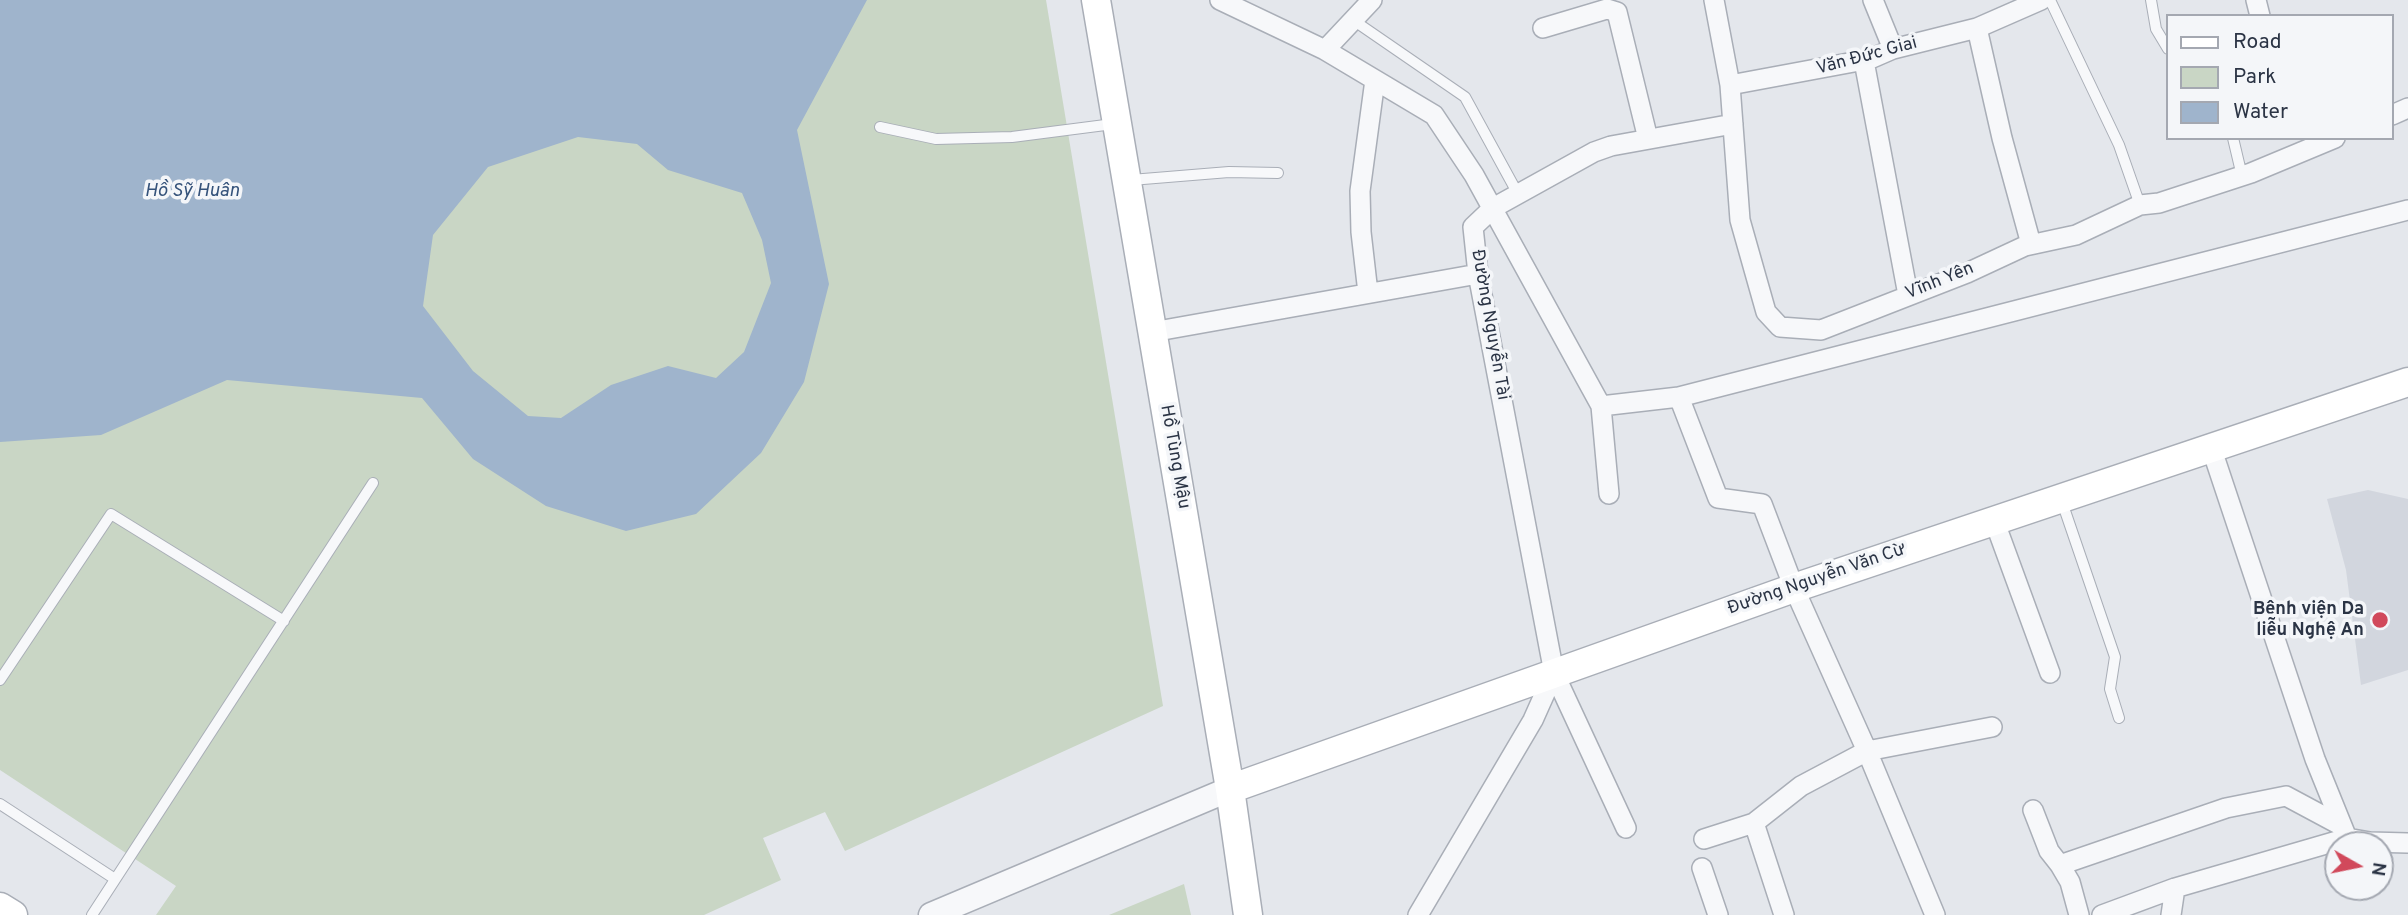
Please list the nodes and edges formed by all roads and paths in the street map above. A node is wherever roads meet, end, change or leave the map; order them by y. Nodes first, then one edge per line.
1 (1220, 0) edge
2 (1371, 0) edge
3 (1714, 0) edge
4 (1873, 0) edge
5 (2041, 0) edge
6 (2050, 0) edge
7 (2151, 0) edge
8 (1103, 1) edge
9 (1353, 20) junction
10 (1544, 28) dead end
11 (1977, 28) junction
12 (2166, 46) edge
13 (1325, 50) junction
14 (1893, 50) junction
15 (1864, 61) junction
16 (1375, 79) junction
17 (1730, 85) junction
18 (1117, 124) junction
19 (1733, 124) junction
20 (880, 127) dead end
21 (1648, 139) junction
22 (2233, 140) edge
23 (2330, 140) edge
24 (1278, 173) dead end
25 (2242, 176) junction
26 (1126, 180) junction
27 (1518, 194) junction
28 (2140, 205) junction
29 (1493, 208) junction
30 (2408, 210) edge
31 (2031, 244) junction
32 (1478, 274) junction
33 (1368, 293) junction
34 (1908, 295) junction
35 (1152, 332) junction
36 (2408, 382) edge
37 (1679, 397) junction
38 (1601, 406) junction
39 (2211, 447) junction
40 (373, 483) dead end
41 (1609, 494) dead end
42 (2060, 498) junction
43 (1994, 520) junction
44 (1794, 587) junction
45 (284, 621) junction
46 (1554, 673) junction
47 (2050, 673) dead end
48 (0, 680) edge
49 (2119, 718) dead end
50 (1992, 727) dead end
51 (1867, 751) junction
52 (1230, 789) junction
53 (0, 804) edge
54 (2033, 810) dead end
55 (1754, 822) junction
56 (1626, 828) dead end
57 (2342, 831) edge
58 (2344, 831) edge
59 (1704, 839) dead end
60 (2324, 839) edge
61 (2060, 864) junction
62 (1702, 868) dead end
63 (115, 879) junction
64 (2175, 888) junction
65 (0, 906) edge
66 (13, 915) edge
67 (92, 915) edge
68 (932, 915) edge
69 (1248, 915) edge
70 (1418, 915) edge
71 (1718, 915) edge
72 (1784, 915) edge
73 (1935, 915) edge
74 (2079, 915) edge
75 (2102, 915) edge
76 (2171, 915) edge

1 - 13 street
2 - 9 street
3 - 17 street
4 - 14 street
5 - 11 street, Văn Đức Giai
6 - 28 lane
7 - 12 lane
8 - 18 main road, Hồ Tùng Mậu
9 - 13 street
9 - 27 lane
10 - 21 street
11 - 14 street, Văn Đức Giai
11 - 31 street
13 - 16 street
14 - 15 street, Văn Đức Giai
15 - 17 street, Văn Đức Giai
15 - 34 street
16 - 29 street
16 - 33 street
17 - 19 street, Vĩnh Yên
18 - 20 lane
18 - 26 main road, Hồ Tùng Mậu
19 - 21 street
19 - 34 street, Vĩnh Yên
21 - 27 street
22 - 25 lane
23 - 25 street, Vĩnh Yên
24 - 26 lane
25 - 28 street, Vĩnh Yên
26 - 35 main road, Hồ Tùng Mậu
27 - 29 street
28 - 31 street, Vĩnh Yên
29 - 32 street, Đường Nguyễn Tài
29 - 38 street
30 - 37 street
31 - 34 street, Vĩnh Yên
32 - 33 street
32 - 46 street, Đường Nguyễn Tài
33 - 35 street
35 - 52 main road, Hồ Tùng Mậu
36 - 39 main road, Đường Nguyễn Văn Cừ
37 - 38 street
37 - 44 street
38 - 41 street
39 - 42 main road, Đường Nguyễn Văn Cừ
39 - 58 street
40 - 45 lane
42 - 43 main road, Đường Nguyễn Văn Cừ
42 - 49 lane
43 - 44 main road, Đường Nguyễn Văn Cừ
43 - 47 street
44 - 46 main road, Đường Nguyễn Văn Cừ
44 - 51 street
45 - 48 lane
45 - 63 lane
46 - 52 main road, Đường Nguyễn Văn Cừ
46 - 56 street, Đường Nguyễn Tài
46 - 70 street
50 - 51 street
51 - 55 street
51 - 73 street
52 - 68 street
52 - 69 main road, Hồ Tùng Mậu
53 - 63 lane
54 - 61 street
55 - 59 street
55 - 72 street
57 - 61 street
60 - 64 street
61 - 74 street
62 - 71 street
63 - 67 lane
64 - 75 street
64 - 76 street
65 - 66 main road

